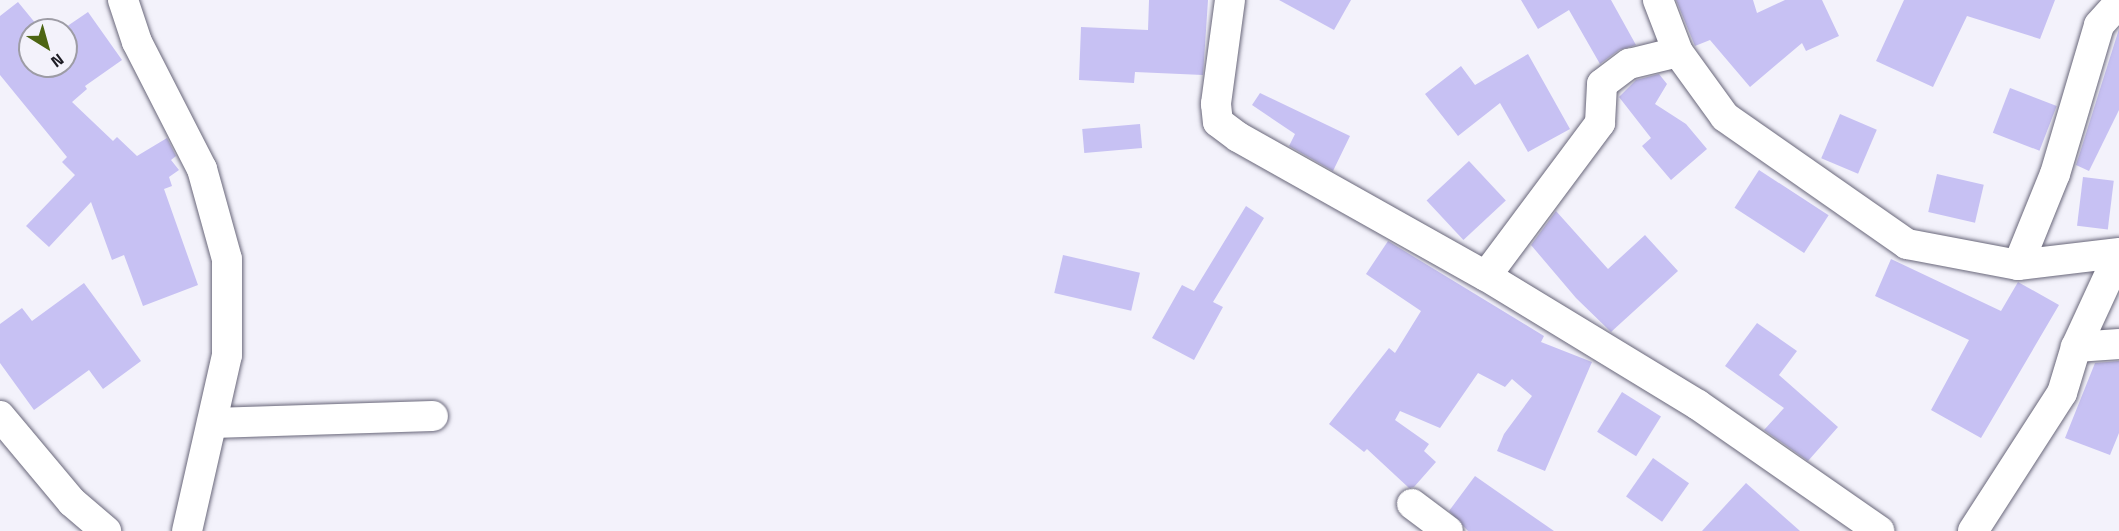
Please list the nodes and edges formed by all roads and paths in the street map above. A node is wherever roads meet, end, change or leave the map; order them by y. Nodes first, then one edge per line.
1 (123, 0) edge
2 (1230, 0) edge
3 (1658, 0) edge
4 (2119, 3) edge
5 (1678, 52) junction
6 (2119, 254) edge
7 (2018, 265) junction
8 (1486, 276) junction
9 (2096, 309) junction
10 (2119, 335) edge
11 (2119, 344) edge
12 (2076, 347) junction
13 (0, 416) edge
14 (433, 416) dead end
15 (212, 423) junction
16 (1412, 504) dead end
17 (106, 531) edge
18 (187, 531) edge
19 (1448, 531) edge
20 (1879, 531) edge
21 (1973, 531) edge

1 - 15 street
2 - 8 street
3 - 5 street
4 - 7 street
5 - 7 street
5 - 8 street
6 - 7 street
6 - 9 street
8 - 20 street
9 - 10 street
9 - 12 street
11 - 12 street
12 - 21 street
13 - 17 street
14 - 15 street
15 - 18 street
16 - 19 street

